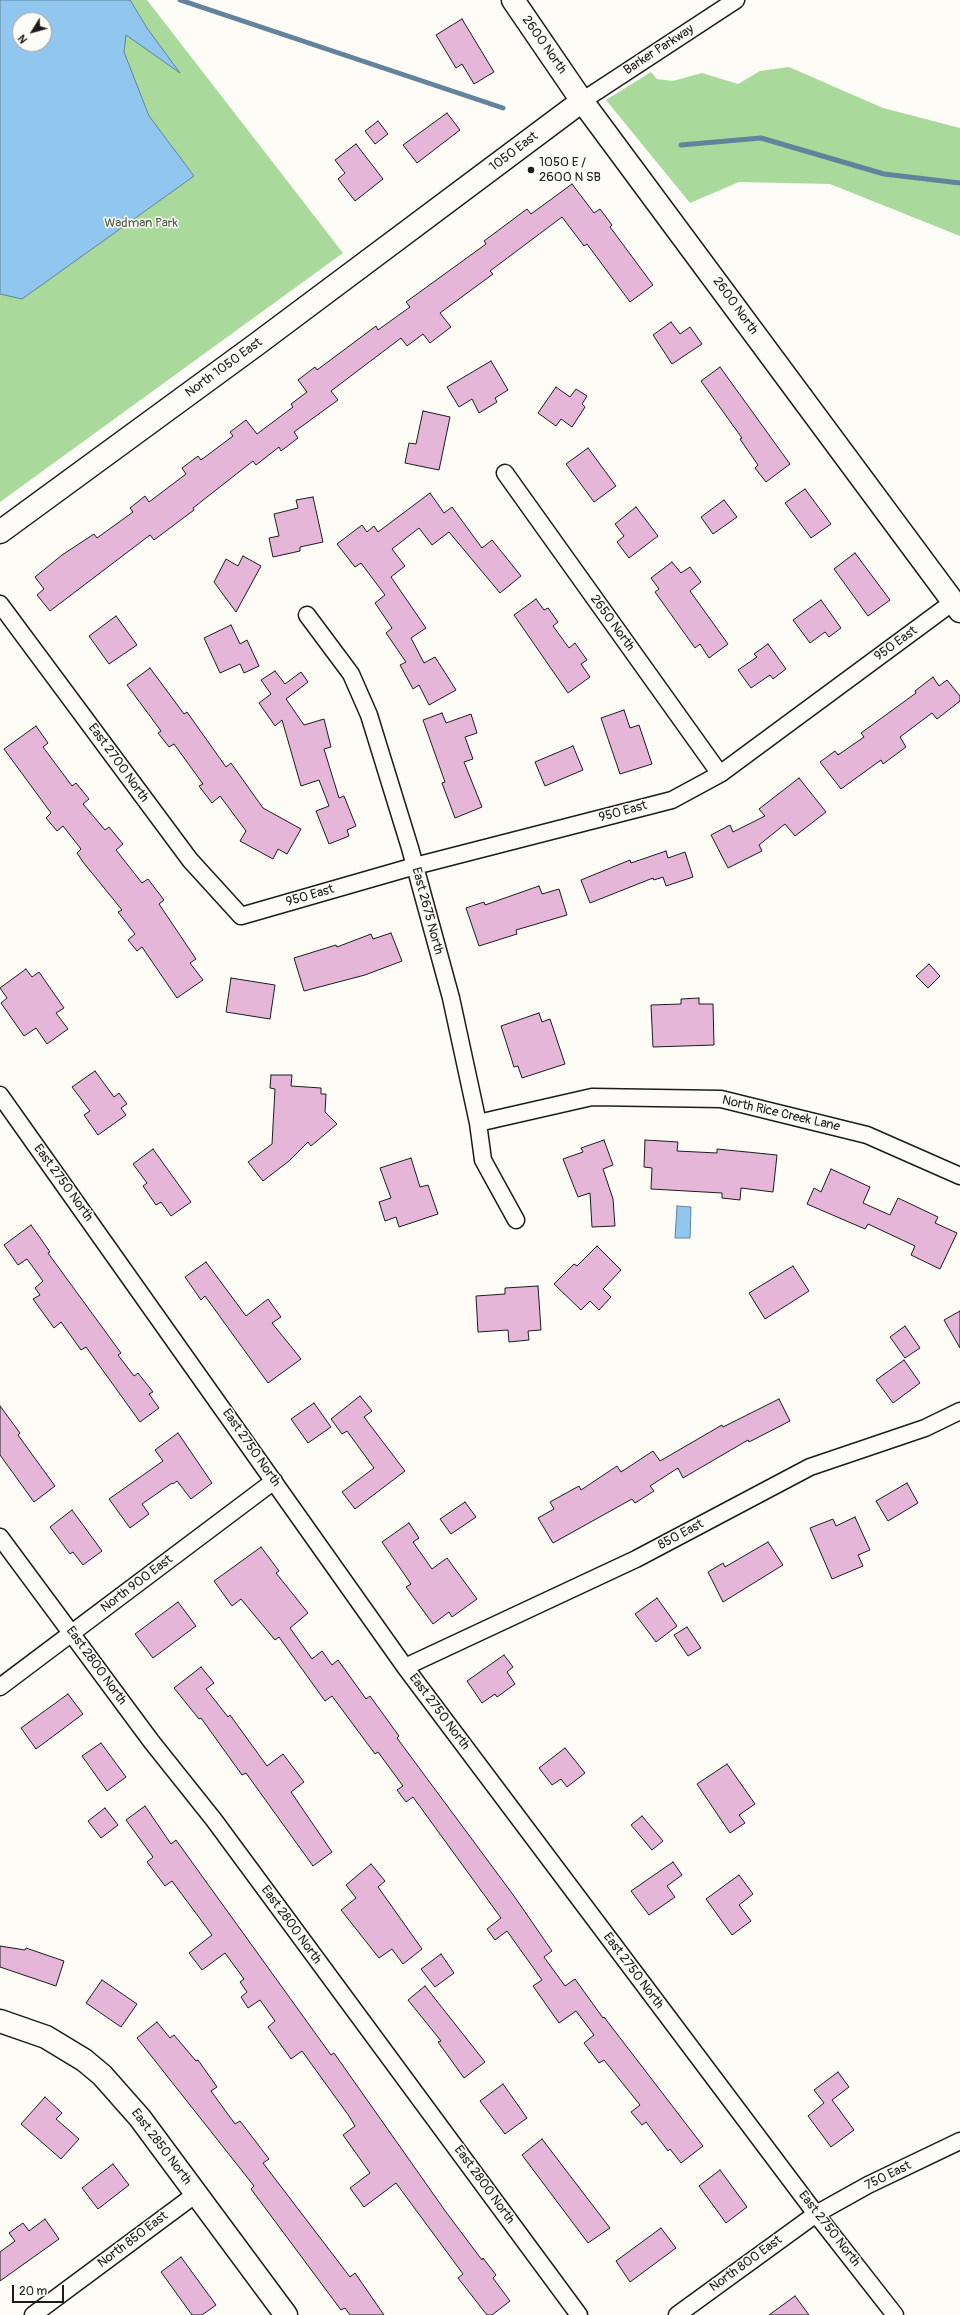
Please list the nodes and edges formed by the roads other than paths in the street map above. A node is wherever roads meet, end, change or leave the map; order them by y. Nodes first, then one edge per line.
1 (513, 0) edge
2 (736, 0) edge
3 (582, 101) junction
4 (446, 203) joint
5 (505, 473) dead end
6 (0, 532) edge
7 (0, 604) edge
8 (956, 606) edge
9 (307, 615) dead end
10 (720, 774) junction
11 (415, 866) junction
12 (241, 916) joint
13 (0, 1095) edge
14 (478, 1123) junction
15 (960, 1176) edge
16 (516, 1220) dead end
17 (960, 1410) edge
18 (274, 1481) junction
19 (0, 1537) edge
20 (71, 1633) junction
21 (405, 1667) junction
22 (0, 1687) edge
23 (0, 2022) edge
24 (960, 2141) edge
25 (196, 2194) junction
26 (816, 2214) junction
27 (32, 2315) edge
28 (286, 2315) edge
29 (579, 2315) edge
30 (677, 2315) edge
31 (895, 2315) edge

1 - 3 main road, 2600 North
2 - 3 street, Barker Parkway
3 - 4 main road, 1050 East
3 - 8 main road, 2600 North
4 - 6 main road, North 1050 East
5 - 10 street, 2650 North
7 - 12 street, East 2700 North
8 - 10 street, 950 East
9 - 11 street, East 2675 North
10 - 11 street, 950 East
11 - 12 street, 950 East
11 - 14 street, East 2675 North
13 - 18 street, East 2750 North
14 - 15 street, North Rice Creek Lane
14 - 16 street, East 2675 North
17 - 21 street, 850 East
18 - 20 street, North 900 East
18 - 21 street, East 2750 North
19 - 20 street, East 2800 North
20 - 22 street, North 900 East
20 - 29 street, East 2800 North
21 - 26 street, East 2750 North
23 - 25 main road, East 2850 North
24 - 26 street, 750 East
25 - 27 street, North 850 East
25 - 28 main road, East 2850 North
26 - 30 street, North 800 East
26 - 31 street, East 2750 North

